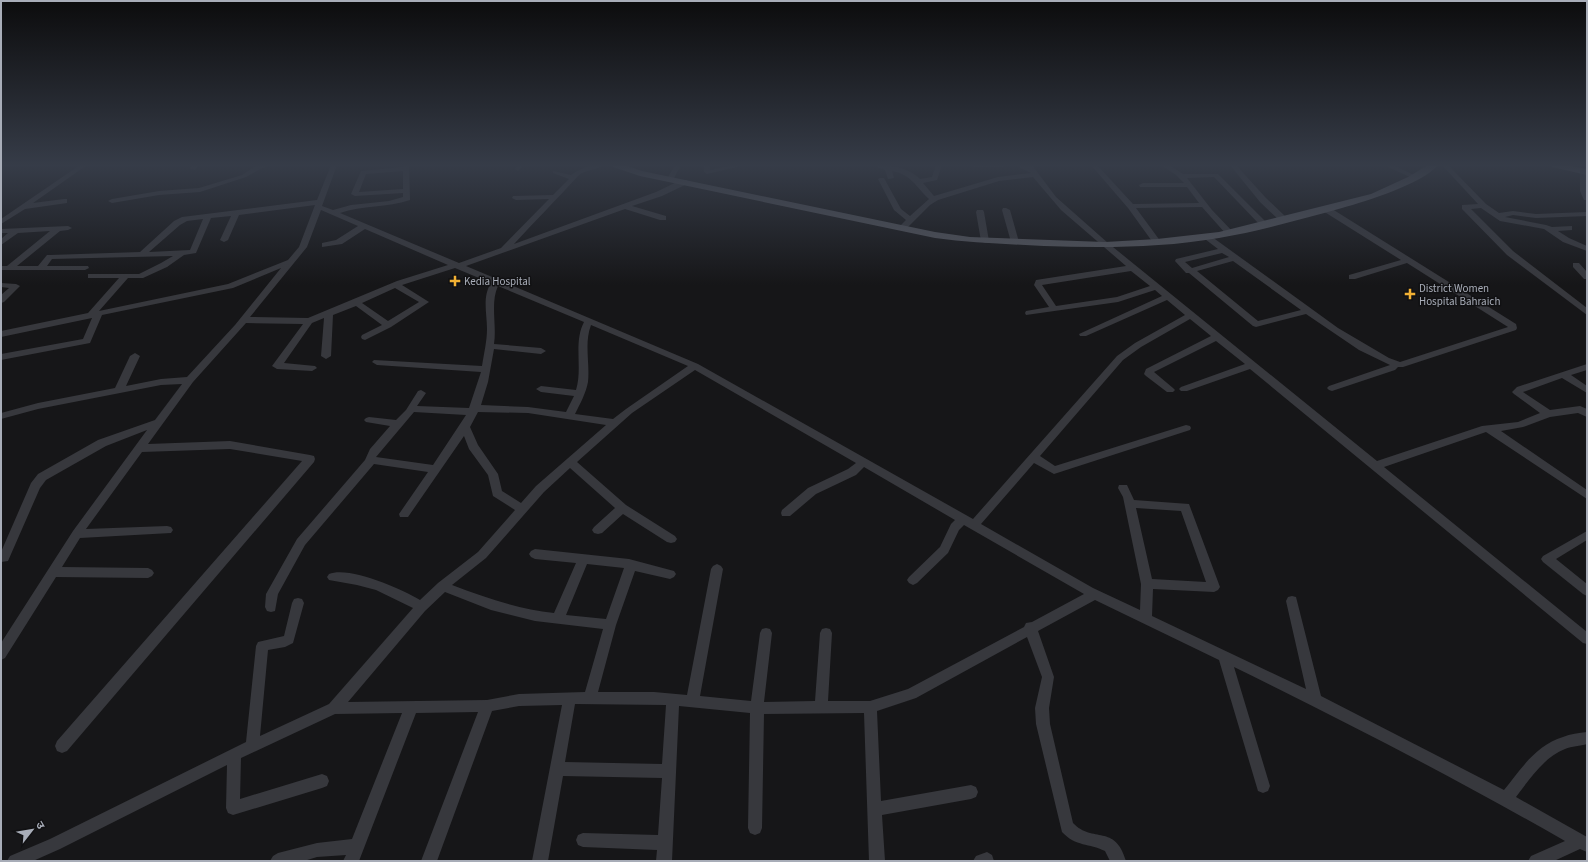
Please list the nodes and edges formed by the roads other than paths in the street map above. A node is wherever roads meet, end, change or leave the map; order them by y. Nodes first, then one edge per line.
1 (25, 205) edge
2 (34, 205) edge
3 (317, 205) edge
4 (320, 205) joint
5 (374, 205) edge
6 (548, 205) edge
7 (794, 205) edge
8 (896, 205) edge
9 (926, 205) edge
10 (1063, 205) edge
11 (1187, 205) edge
12 (1204, 205) edge
13 (1246, 205) edge
14 (1269, 205) edge
15 (1340, 205) edge
16 (1480, 205) edge
17 (1482, 205) edge
18 (624, 206) joint
19 (1131, 206) joint
20 (22, 207) junction
21 (1326, 209) junction
22 (1006, 210) dead end
23 (236, 212) junction
24 (980, 212) dead end
25 (333, 213) junction
26 (1587, 214) edge
27 (208, 216) junction
28 (1497, 216) junction
29 (663, 218) dead end
30 (910, 219) junction
31 (1283, 219) junction
32 (1, 222) edge
33 (1264, 224) junction
34 (364, 226) junction
35 (68, 228) dead end
36 (902, 228) junction
37 (1569, 228) dead end
38 (57, 229) junction
39 (1550, 230) junction
40 (1, 231) edge
41 (15, 231) junction
42 (1229, 232) junction
43 (1205, 236) junction
44 (224, 240) dead end
45 (985, 240) junction
46 (1015, 242) junction
47 (1158, 242) junction
48 (1, 243) edge
49 (325, 245) dead end
50 (1105, 245) junction
51 (1587, 249) edge
52 (504, 250) junction
53 (1223, 250) junction
54 (181, 254) junction
55 (141, 255) junction
56 (1235, 258) junction
57 (1409, 260) junction
58 (292, 262) junction
59 (457, 265) junction
60 (1576, 265) dead end
61 (5, 268) edge
62 (85, 268) dead end
63 (1132, 268) junction
64 (39, 269) junction
65 (1189, 270) junction
66 (91, 276) dead end
67 (126, 276) junction
68 (1352, 276) dead end
69 (1587, 277) edge
70 (496, 282) junction
71 (1, 285) edge
72 (396, 285) junction
73 (1156, 287) junction
74 (1168, 297) junction
75 (1, 300) edge
76 (356, 302) junction
77 (1054, 309) junction
78 (1585, 309) edge
79 (1309, 311) junction
80 (1029, 313) dead end
81 (329, 314) junction
82 (94, 315) junction
83 (1190, 315) junction
84 (244, 320) junction
85 (309, 321) junction
86 (589, 321) junction
87 (388, 325) junction
88 (1083, 334) dead end
89 (2, 335) edge
90 (365, 337) dead end
91 (1217, 337) junction
92 (489, 346) junction
93 (541, 351) dead end
94 (135, 356) dead end
95 (326, 356) dead end
96 (1, 357) edge
97 (377, 362) dead end
98 (1251, 365) junction
99 (1395, 365) junction
100 (695, 366) junction
101 (1587, 367) edge
102 (312, 368) dead end
103 (485, 370) junction
104 (1564, 375) junction
105 (190, 380) junction
106 (1332, 388) dead end
107 (541, 389) dead end
108 (1184, 389) dead end
109 (119, 390) junction
110 (1170, 390) dead end
111 (1587, 390) edge
112 (422, 393) dead end
113 (580, 394) junction
114 (410, 409) junction
115 (474, 410) junction
116 (1548, 414) junction
117 (1587, 414) edge
118 (1, 416) edge
119 (568, 417) junction
120 (369, 420) dead end
121 (159, 422) junction
122 (614, 423) junction
123 (398, 424) junction
124 (464, 427) junction
125 (1186, 428) dead end
126 (1490, 429) junction
127 (139, 448) junction
128 (1033, 457) junction
129 (369, 461) junction
130 (570, 462) junction
131 (864, 462) junction
132 (1375, 466) junction
133 (436, 469) junction
134 (1123, 488) dead end
135 (1587, 495) edge
136 (1130, 504) junction
137 (622, 508) junction
138 (521, 509) junction
139 (786, 513) dead end
140 (404, 514) dead end
141 (963, 519) junction
142 (974, 525) junction
143 (167, 530) dead end
144 (598, 530) dead end
145 (77, 534) junction
146 (1587, 535) edge
147 (671, 539) dead end
148 (535, 554) dead end
149 (4, 558) dead end
150 (583, 561) junction
151 (631, 565) junction
152 (717, 569) dead end
153 (53, 572) junction
154 (148, 573) dead end
155 (670, 574) dead end
156 (334, 576) dead end
157 (913, 580) dead end
158 (1147, 584) junction
159 (442, 586) junction
160 (1587, 591) edge
161 (1095, 594) junction
162 (1292, 602) dead end
163 (298, 603) dead end
164 (421, 607) junction
165 (271, 608) dead end
166 (1146, 618) junction
167 (558, 619) junction
168 (610, 624) junction
169 (1030, 627) junction
170 (766, 633) dead end
171 (826, 633) dead end
172 (1587, 638) edge
173 (3, 648) edge
174 (1224, 656) junction
175 (570, 698) junction
176 (590, 698) junction
177 (673, 700) junction
178 (1315, 700) junction
179 (692, 702) junction
180 (488, 706) junction
181 (821, 707) junction
182 (870, 707) junction
183 (334, 708) junction
184 (411, 708) junction
185 (757, 708) junction
186 (1587, 738) edge
187 (62, 746) dead end
188 (252, 746) junction
189 (234, 754) junction
190 (558, 769) junction
191 (669, 771) junction
192 (322, 781) dead end
193 (1263, 786) dead end
194 (971, 792) dead end
195 (1506, 799) junction
196 (875, 809) junction
197 (754, 828) dead end
198 (583, 840) dead end
199 (665, 843) junction
200 (1584, 844) edge
201 (357, 846) junction
202 (987, 860) edge
203 (15, 861) edge
204 (278, 861) edge
205 (351, 861) edge
206 (429, 861) edge
207 (540, 861) edge
208 (664, 861) edge
209 (877, 861) edge
210 (980, 861) edge
211 (1118, 861) edge
212 (1536, 861) edge

1 - 20 street
2 - 20 street
3 - 23 street
4 - 25 street
4 - 58 street
5 - 25 street
6 - 52 street
7 - 36 main road
8 - 30 street
9 - 30 street
10 - 50 street
11 - 19 street
12 - 42 street
13 - 33 street
14 - 31 street
15 - 21 main road
16 - 78 street
17 - 28 street
18 - 29 street
18 - 52 street
19 - 47 street
20 - 32 street
21 - 31 main road
21 - 57 street
22 - 46 street
23 - 27 street
23 - 44 street
24 - 45 street
25 - 34 street
26 - 28 street
27 - 54 street
27 - 55 street
28 - 39 street
30 - 36 street
31 - 33 main road
33 - 42 main road
34 - 49 street
34 - 59 street
35 - 38 street
36 - 45 main road
37 - 39 street
38 - 41 street
38 - 61 street
39 - 51 street
40 - 41 street
41 - 48 street
42 - 43 main road
43 - 47 main road
43 - 53 street
45 - 46 main road
46 - 50 main road
47 - 50 main road
50 - 63 street
52 - 59 street
53 - 56 street
53 - 65 street
54 - 55 street
54 - 67 street
55 - 64 street
56 - 65 street
56 - 79 street
57 - 68 street
57 - 99 street
58 - 82 street
58 - 84 street
59 - 70 street
59 - 72 street
60 - 69 street
61 - 64 street
62 - 64 street
63 - 73 street
63 - 77 street
65 - 79 street
66 - 67 street
67 - 82 street
70 - 86 street
70 - 92 street
71 - 75 street
72 - 76 street
72 - 87 street
73 - 74 street
73 - 77 street
74 - 83 street
74 - 88 street
76 - 81 street
76 - 87 street
77 - 80 street
79 - 99 street
81 - 85 street
81 - 95 street
82 - 89 street
82 - 96 street
83 - 91 street
83 - 128 street
84 - 85 street
84 - 105 street
85 - 102 street
86 - 100 street
86 - 113 street
87 - 90 street
91 - 98 street
91 - 110 street
92 - 93 street
92 - 103 street
94 - 109 street
97 - 103 street
98 - 108 street
98 - 132 street
99 - 106 street
100 - 122 street
100 - 131 street
101 - 104 street
103 - 115 street
104 - 111 street
104 - 116 street
105 - 109 street
105 - 121 street
107 - 113 street
109 - 118 street
112 - 114 street
113 - 119 street
114 - 115 street
114 - 123 street
115 - 119 street
115 - 124 street
116 - 117 street
116 - 126 street
119 - 122 street
120 - 123 street
121 - 127 street
121 - 149 street
122 - 130 street
123 - 129 street
124 - 133 street
124 - 138 street
125 - 128 street
126 - 132 street
126 - 135 street
127 - 145 street
127 - 187 street
128 - 142 street
129 - 133 street
129 - 165 street
130 - 137 street
130 - 138 street
131 - 139 street
131 - 141 street
132 - 172 street
133 - 140 street
134 - 136 street
136 - 158 street
136 - 158 street
137 - 144 street
137 - 147 street
138 - 159 street
141 - 142 street
141 - 157 street
142 - 161 street
143 - 145 street
145 - 153 street
146 - 160 street
148 - 150 street
150 - 151 street
150 - 167 street
151 - 155 street
151 - 168 street
152 - 179 street
153 - 154 street
153 - 173 street
156 - 164 street
158 - 166 street
159 - 164 street
159 - 167 street
161 - 166 street
161 - 169 street
162 - 178 street
163 - 188 street
164 - 183 street
166 - 174 street
167 - 168 street
168 - 176 street
169 - 182 street
169 - 211 street
170 - 185 street
171 - 181 street
174 - 178 street
174 - 193 street
175 - 176 street
175 - 180 street
175 - 190 street
176 - 177 street
177 - 179 street
177 - 191 street
178 - 195 street
179 - 185 street
180 - 184 street
180 - 206 street
181 - 182 street
181 - 185 street
182 - 196 street
183 - 184 street
183 - 188 street
184 - 201 street
185 - 197 street
186 - 195 street
188 - 189 street
189 - 192 street
189 - 203 street
190 - 191 street
190 - 207 street
191 - 199 street
194 - 196 street
195 - 200 street
196 - 209 street
198 - 199 street
199 - 208 street
200 - 212 street
201 - 204 street
201 - 205 street
202 - 210 street

